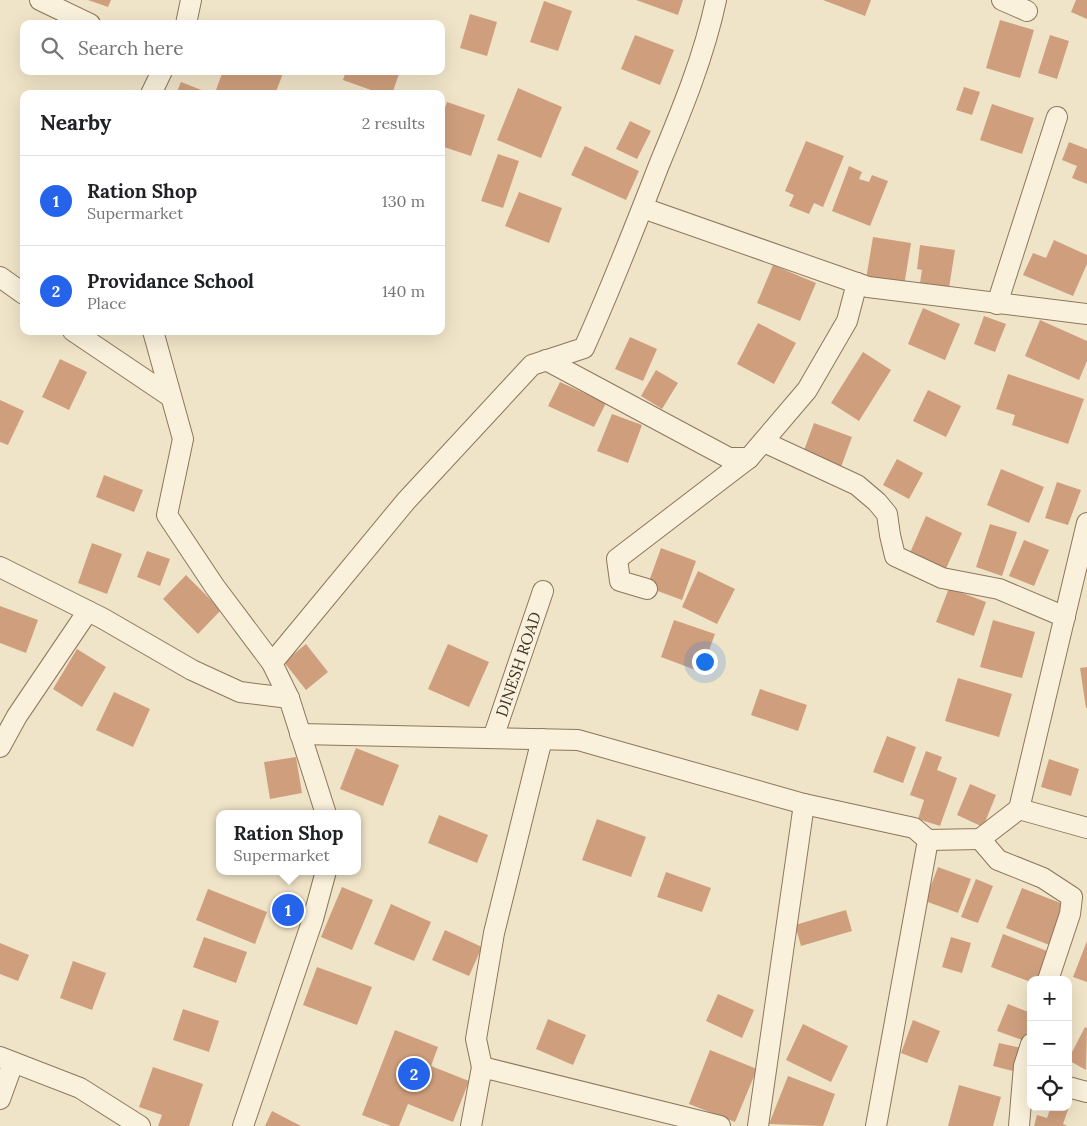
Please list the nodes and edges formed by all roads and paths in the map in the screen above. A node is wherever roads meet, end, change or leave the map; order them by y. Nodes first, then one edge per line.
1 (40, 0) edge
2 (191, 0) edge
3 (716, 0) edge
4 (1002, 0) edge
5 (1027, 11) dead end
6 (82, 20) edge
7 (187, 20) edge
8 (160, 75) edge
9 (153, 90) edge
10 (1057, 117) dead end
11 (643, 208) junction
12 (0, 276) edge
13 (857, 283) junction
14 (20, 291) edge
15 (997, 304) junction
16 (1087, 314) edge
17 (79, 335) edge
18 (154, 335) edge
19 (546, 360) junction
20 (171, 397) junction
21 (764, 442) junction
22 (749, 458) junction
23 (1087, 523) edge
24 (3, 574) edge
25 (647, 589) dead end
26 (543, 591) dead end
27 (88, 611) junction
28 (1065, 618) junction
29 (272, 663) junction
30 (289, 698) junction
31 (300, 734) junction
32 (493, 738) junction
33 (542, 739) junction
34 (0, 747) edge
35 (804, 804) junction
36 (1019, 809) junction
37 (325, 810) edge
38 (1087, 828) edge
39 (980, 839) junction
40 (928, 840) junction
41 (325, 875) edge
42 (1049, 976) edge
43 (7, 1060) edge
44 (482, 1067) junction
45 (1027, 1077) edge
46 (1072, 1088) edge
47 (1087, 1092) edge
48 (0, 1099) edge
49 (140, 1126) edge
50 (243, 1126) edge
51 (471, 1126) edge
52 (720, 1126) edge
53 (758, 1126) edge
54 (876, 1126) edge
55 (1019, 1126) edge

1 - 6 street
2 - 7 street
3 - 11 street
4 - 5 street
8 - 9 street
10 - 15 street
11 - 13 street
11 - 19 street
12 - 14 street
13 - 15 street
13 - 21 street
15 - 16 street
17 - 20 street
18 - 20 street
19 - 22 street
19 - 29 street
20 - 29 street
21 - 22 street
21 - 28 street
22 - 25 street
23 - 28 street
24 - 27 street
26 - 32 street, DINESH ROAD
27 - 30 street
27 - 34 street
28 - 36 street
29 - 30 street
30 - 31 street
31 - 32 street
31 - 37 street
32 - 33 street
33 - 35 street
33 - 44 street
35 - 40 street
35 - 53 street
36 - 38 street
36 - 39 street
39 - 40 street
39 - 42 street
40 - 54 street
41 - 50 street
43 - 48 street
43 - 49 street
44 - 51 street
44 - 52 street
45 - 55 street
46 - 47 street

